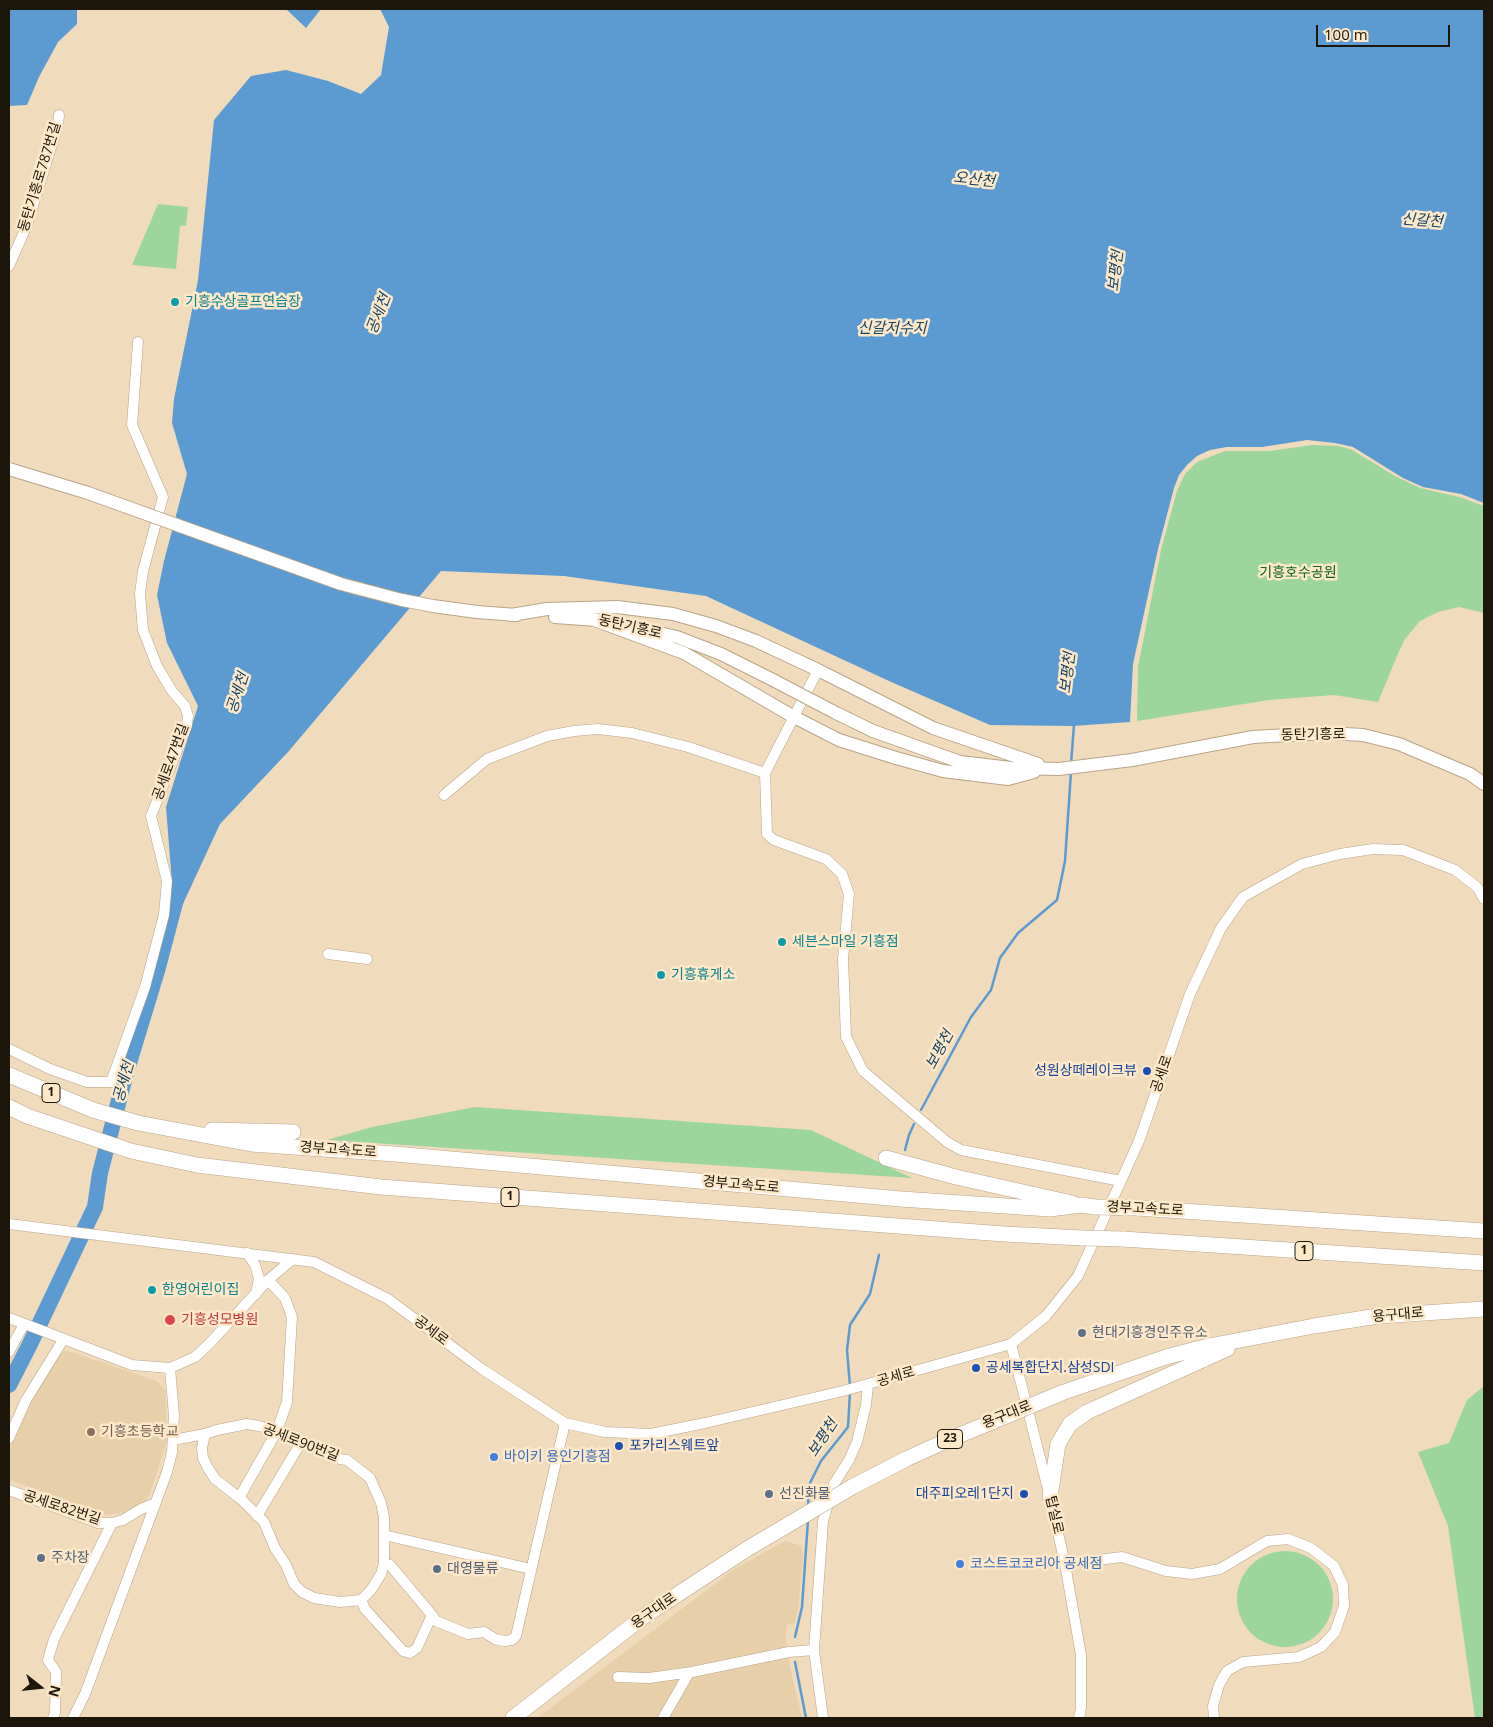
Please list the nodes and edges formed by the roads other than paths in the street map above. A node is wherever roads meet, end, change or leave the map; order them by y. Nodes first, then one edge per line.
1 (59, 115) dead end
2 (9, 266) edge
3 (138, 342) dead end
4 (9, 469) edge
5 (511, 615) junction
6 (589, 618) junction
7 (818, 670) junction
8 (794, 717) junction
9 (1054, 769) junction
10 (764, 773) junction
11 (1484, 784) edge
12 (444, 795) dead end
13 (1484, 899) edge
14 (328, 954) dead end
15 (367, 959) dead end
16 (9, 1050) edge
17 (9, 1076) edge
18 (9, 1107) edge
19 (159, 1128) junction
20 (294, 1132) dead end
21 (889, 1155) dead end
22 (1121, 1181) junction
23 (1088, 1206) junction
24 (9, 1224) edge
25 (1484, 1231) edge
26 (247, 1253) junction
27 (293, 1259) junction
28 (1484, 1263) edge
29 (268, 1280) junction
30 (256, 1294) junction
31 (1484, 1309) edge
32 (9, 1318) edge
33 (24, 1324) junction
34 (58, 1338) junction
35 (1249, 1339) junction
36 (1011, 1344) junction
37 (9, 1352) edge
38 (170, 1368) junction
39 (865, 1385) junction
40 (565, 1423) junction
41 (277, 1431) junction
42 (205, 1434) junction
43 (9, 1438) edge
44 (173, 1440) junction
45 (302, 1441) junction
46 (9, 1490) edge
47 (1050, 1497) junction
48 (239, 1498) junction
49 (154, 1504) junction
50 (257, 1516) junction
51 (112, 1523) junction
52 (384, 1535) junction
53 (384, 1564) junction
54 (1065, 1564) junction
55 (531, 1569) junction
56 (361, 1600) junction
57 (432, 1615) junction
58 (814, 1650) junction
59 (689, 1673) junction
60 (618, 1677) dead end
61 (53, 1718) edge
62 (73, 1718) edge
63 (513, 1718) edge
64 (663, 1718) edge
65 (823, 1718) edge
66 (1079, 1718) edge
67 (1214, 1718) edge

1 - 2 street, 동탄기흥로787번길
3 - 16 street, 공세로47번길
4 - 5 main road, 동탄기흥로, bridge
5 - 6 main road, 동탄기흥로
5 - 7 main road
6 - 8 main road
6 - 9 main road, 동탄기흥로, bridge
7 - 8 street
7 - 9 main road
8 - 9 main road
8 - 10 street
9 - 11 main road, 동탄기흥로
10 - 12 street
10 - 22 street
13 - 22 street, 공세로
14 - 15 street
17 - 19 highway, 경부고속도로 / 1
18 - 28 highway, 경부고속도로 / 1, bridge
19 - 20 highway
19 - 23 highway, 경부고속도로 / 1
21 - 23 highway
22 - 36 street, 공세로
23 - 25 highway, 경부고속도로 / 1, bridge
24 - 26 street, 공세로
26 - 27 street, 공세로
26 - 30 street
27 - 29 street
27 - 40 street, 공세로
29 - 30 street
29 - 41 street
30 - 38 street
31 - 35 highway, 용구대로 / 23
32 - 33 street
33 - 34 street
33 - 37 street
34 - 38 street
34 - 43 street
35 - 47 highway
35 - 63 highway, 용구대로 / 23, bridge
36 - 39 street, 공세로
36 - 47 street, 탑실로
38 - 44 street
39 - 40 street, 공세로
39 - 58 street, 공세로
40 - 55 street
41 - 42 street, 공세로90번길
41 - 45 street, 공세로90번길
41 - 48 street
42 - 44 street, 공세로90번길
42 - 48 street
44 - 49 street
45 - 50 street
45 - 52 street, 공세로90번길
46 - 51 street, 공세로82번길
47 - 54 street, 탑실로
48 - 50 street
49 - 51 street
49 - 62 street
50 - 56 street
51 - 61 street, 공세로82번길
52 - 53 street, 공세로90번길
52 - 55 street
53 - 56 street
53 - 57 street
54 - 66 street, 탑실로
54 - 67 street
55 - 57 street
56 - 57 street
58 - 59 street
58 - 65 street, 공세로
59 - 60 street
59 - 64 street

